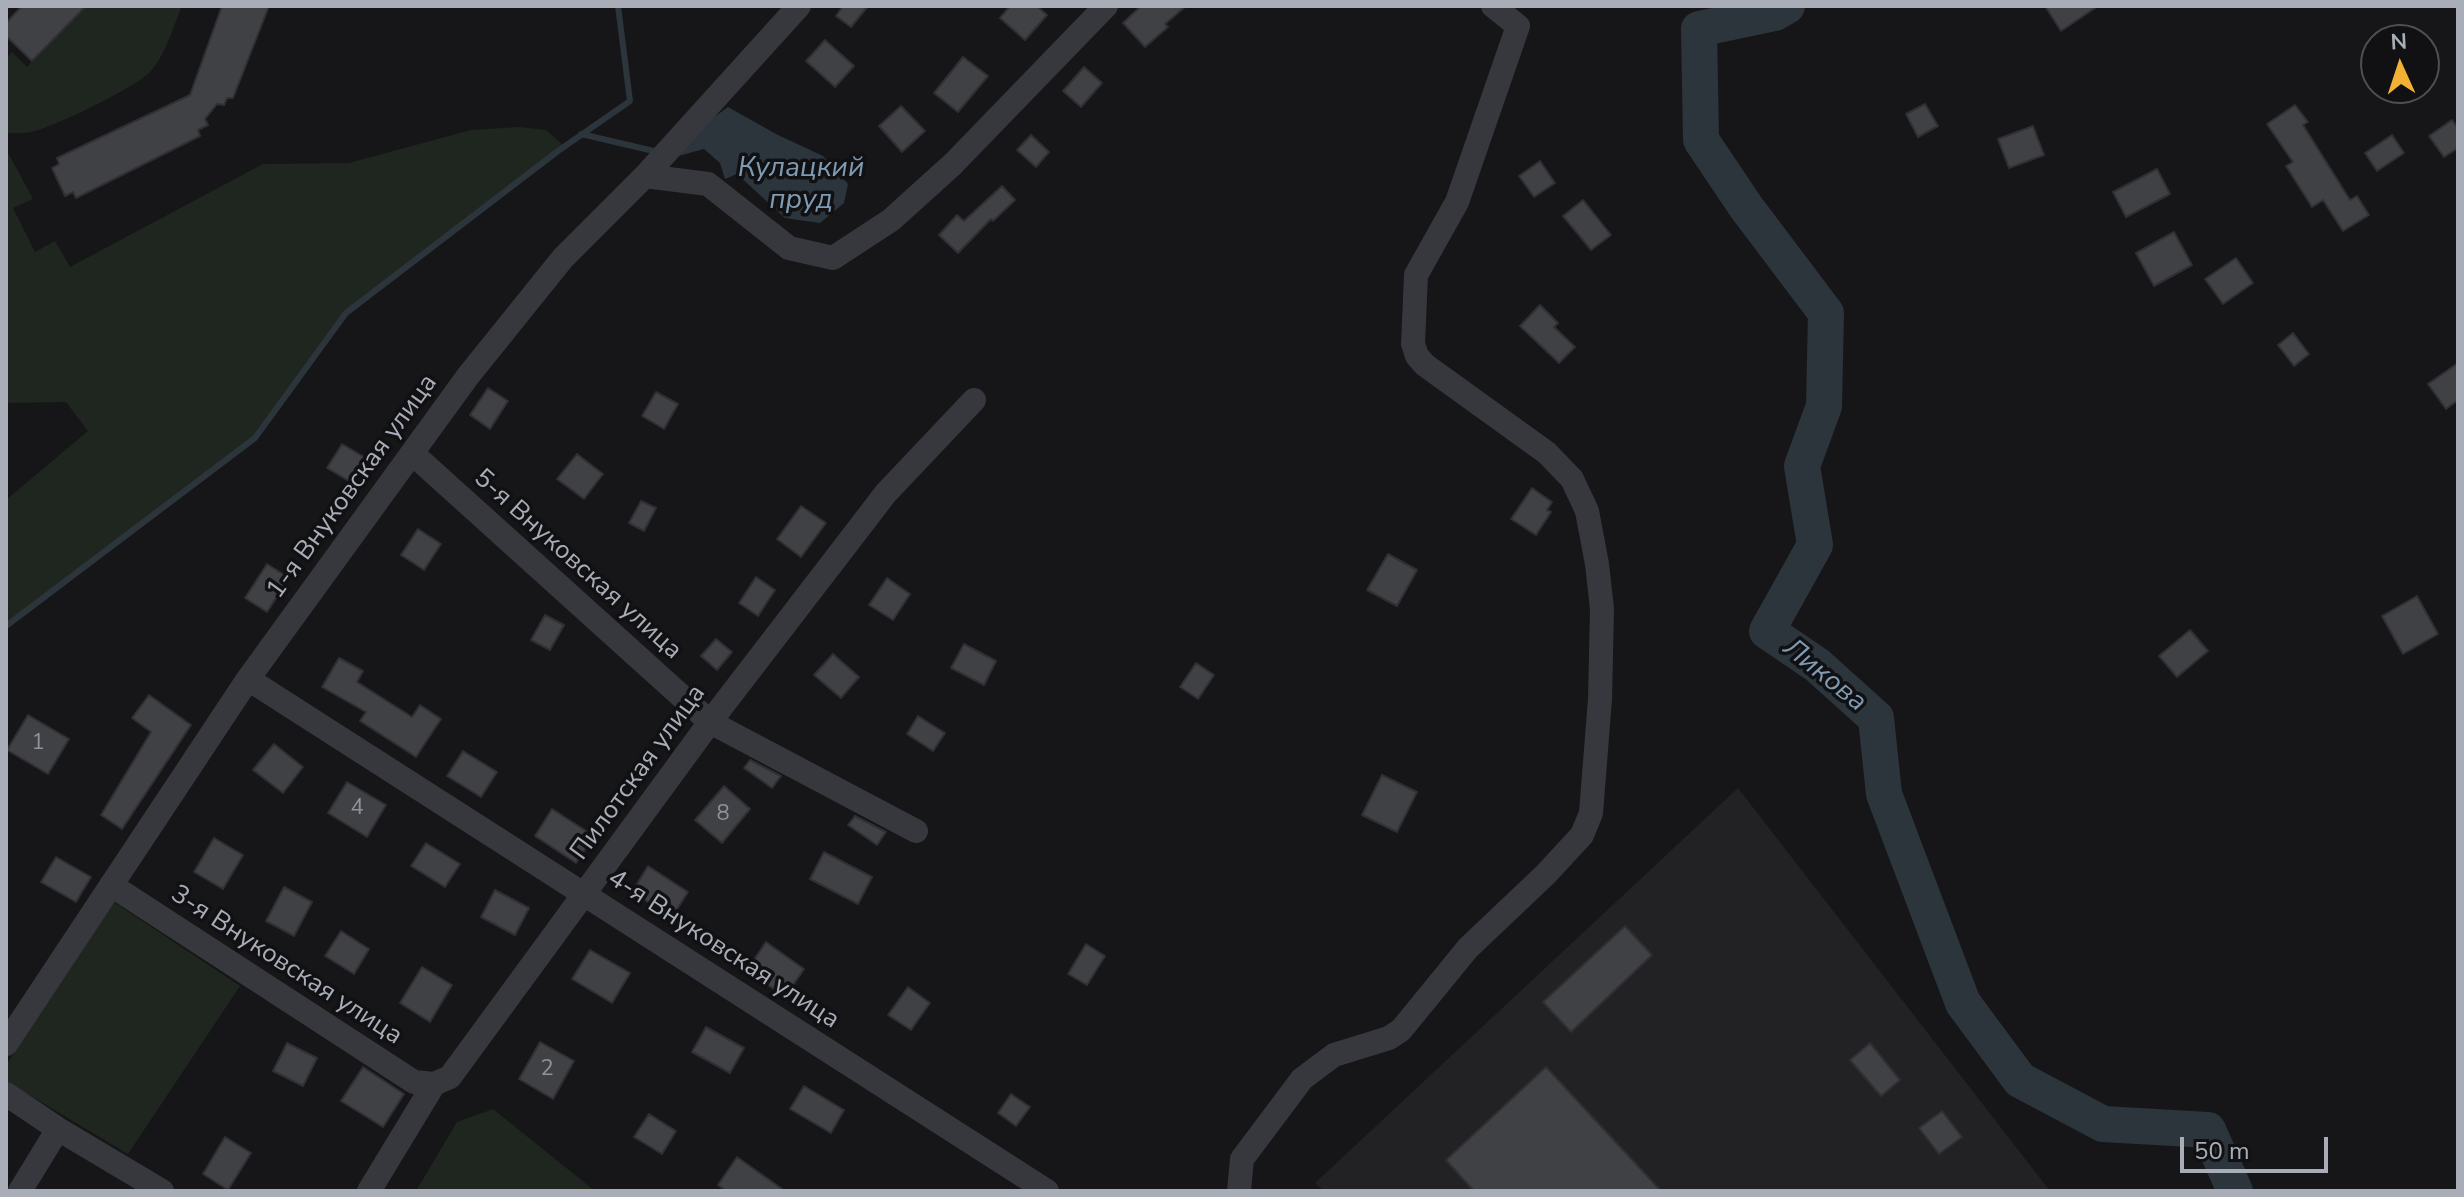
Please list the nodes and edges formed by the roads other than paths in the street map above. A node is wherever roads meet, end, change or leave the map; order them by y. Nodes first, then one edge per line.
1 (799, 6) edge
2 (1106, 6) edge
3 (1493, 6) edge
4 (645, 176) junction
5 (974, 400) dead end
6 (413, 454) junction
7 (248, 679) junction
8 (710, 722) junction
9 (916, 831) dead end
10 (111, 885) junction
11 (585, 895) junction
12 (6, 1044) edge
13 (434, 1084) junction
14 (6, 1094) edge
15 (58, 1129) junction
16 (20, 1191) edge
17 (162, 1191) edge
18 (369, 1191) edge
19 (1047, 1191) edge
20 (1239, 1191) edge

1 - 4 street, 1-я Внуковская улица
2 - 4 street
3 - 20 street
4 - 6 street, 1-я Внуковская улица
5 - 8 street, Пилотская улица
6 - 7 street, 1-я Внуковская улица
6 - 8 street, 5-я Внуковская улица
7 - 10 street, 1-я Внуковская улица
7 - 11 street, 4-я Внуковская улица
8 - 9 street, 5-я Внуковская улица
8 - 11 street, Пилотская улица
10 - 12 street, 1-я Внуковская улица
10 - 13 street, 3-я Внуковская улица
11 - 13 street, Пилотская улица
11 - 19 street, 4-я Внуковская улица
13 - 18 street, Пилотская улица
14 - 15 street
15 - 16 street
15 - 17 street

